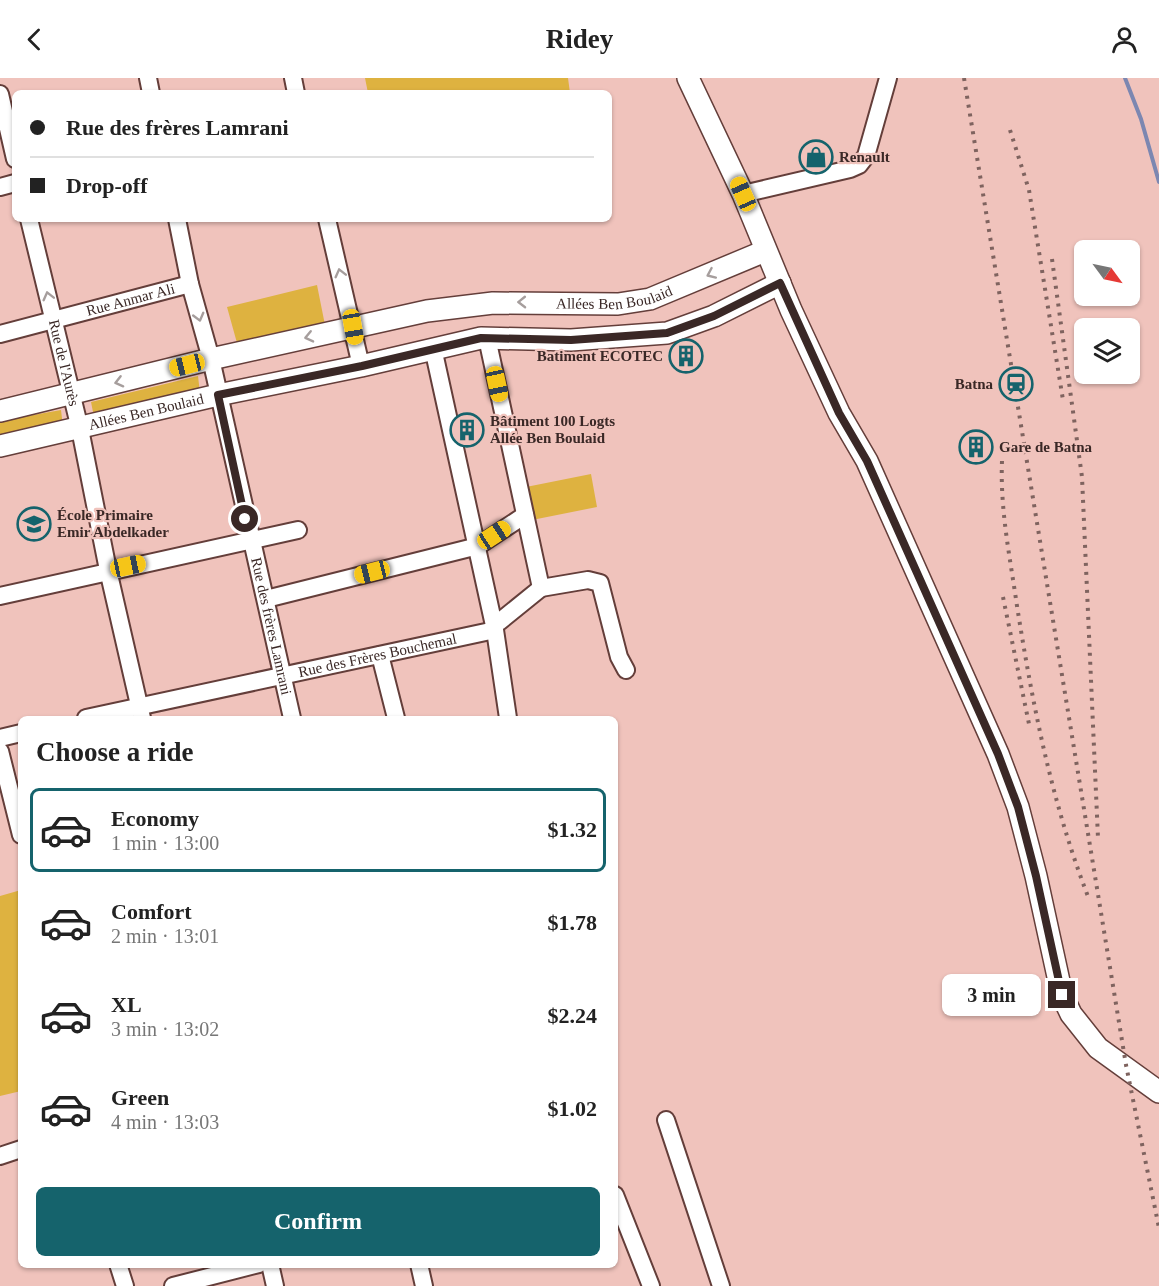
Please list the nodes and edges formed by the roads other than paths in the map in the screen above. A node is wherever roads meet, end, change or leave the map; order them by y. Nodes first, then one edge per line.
1 (688, 78) edge
2 (888, 78) edge
3 (0, 94) edge
4 (12, 146) edge
5 (743, 194) junction
6 (30, 222) edge
7 (178, 222) edge
8 (328, 222) edge
9 (765, 251) junction
10 (780, 283) junction
11 (190, 284) junction
12 (54, 320) junction
13 (353, 327) junction
14 (0, 334) edge
15 (487, 338) junction
16 (433, 348) junction
17 (211, 359) junction
18 (362, 366) junction
19 (71, 394) junction
20 (218, 395) junction
21 (0, 411) edge
22 (80, 429) junction
23 (0, 446) edge
24 (525, 515) junction
25 (298, 530) dead end
26 (250, 540) junction
27 (478, 546) junction
28 (108, 570) junction
29 (541, 588) junction
30 (0, 596) edge
31 (266, 599) junction
32 (497, 626) junction
33 (380, 655) junction
34 (626, 670) dead end
35 (281, 677) junction
36 (141, 712) edge
37 (104, 716) edge
38 (291, 716) edge
39 (395, 716) edge
40 (508, 716) edge
41 (18, 734) edge
42 (0, 738) edge
43 (0, 751) edge
44 (4, 794) edge
45 (18, 829) edge
46 (1159, 1092) edge
47 (666, 1120) dead end
48 (18, 1150) edge
49 (0, 1156) edge
50 (618, 1203) edge
51 (119, 1268) edge
52 (243, 1268) edge
53 (271, 1268) edge
54 (420, 1268) edge
55 (125, 1286) edge
56 (173, 1286) edge
57 (275, 1286) edge
58 (424, 1286) edge
59 (651, 1286) edge
60 (721, 1286) edge

1 - 5 main road
2 - 5 street
3 - 4 street
5 - 9 main road
12 -> 6 street, Rue de l'Aurès
7 - 11 street, Rue des frères Lamrani
13 -> 8 street
9 - 10 main road
9 -> 13 main road, Allées Ben Boulaid
10 - 15 main road, Allées Ben Boulaid
10 - 46 main road
11 - 12 street, Rue Anmar Ali
11 -> 17 street, Rue des frères Lamrani
12 - 14 street, Rue Anmar Ali
12 - 19 street, Rue de l'Aurès
13 -> 17 main road, Allées Ben Boulaid
13 - 18 street
15 - 16 main road, Allées Ben Boulaid
15 - 24 street
16 - 18 main road, Allées Ben Boulaid
16 - 27 street
17 -> 19 main road, Allées Ben Boulaid
17 - 20 street, Rue des frères Lamrani
18 - 20 main road, Allées Ben Boulaid
19 - 21 main road, Allées Ben Boulaid
19 - 22 street, Rue de l'Aurès
20 - 22 main road, Allées Ben Boulaid
20 - 26 street, Rue des frères Lamrani
22 - 23 main road, Allées Ben Boulaid
22 - 28 street, Rue de l'Aurès
24 - 27 street
24 - 29 street
25 - 26 street
26 - 28 street
26 - 31 street, Rue des frères Lamrani
27 - 31 street
27 - 32 street
28 - 30 street
28 - 36 street, Rue de l'Aurès
29 - 32 street, Rue des Frères Bouchemal
29 - 34 street
31 - 35 street, Rue des frères Lamrani
32 - 33 street, Rue des Frères Bouchemal
32 - 40 street
33 - 35 street, Rue des Frères Bouchemal
33 - 39 street
35 - 36 street, Rue des Frères Bouchemal
35 - 38 street, Rue des frères Lamrani
36 - 37 street, Rue des Frères Bouchemal
41 - 42 street
43 - 44 street
44 - 45 street
47 - 60 street
48 - 49 street
50 - 59 street
51 - 55 street
52 - 56 street
53 - 57 street
54 - 58 street

